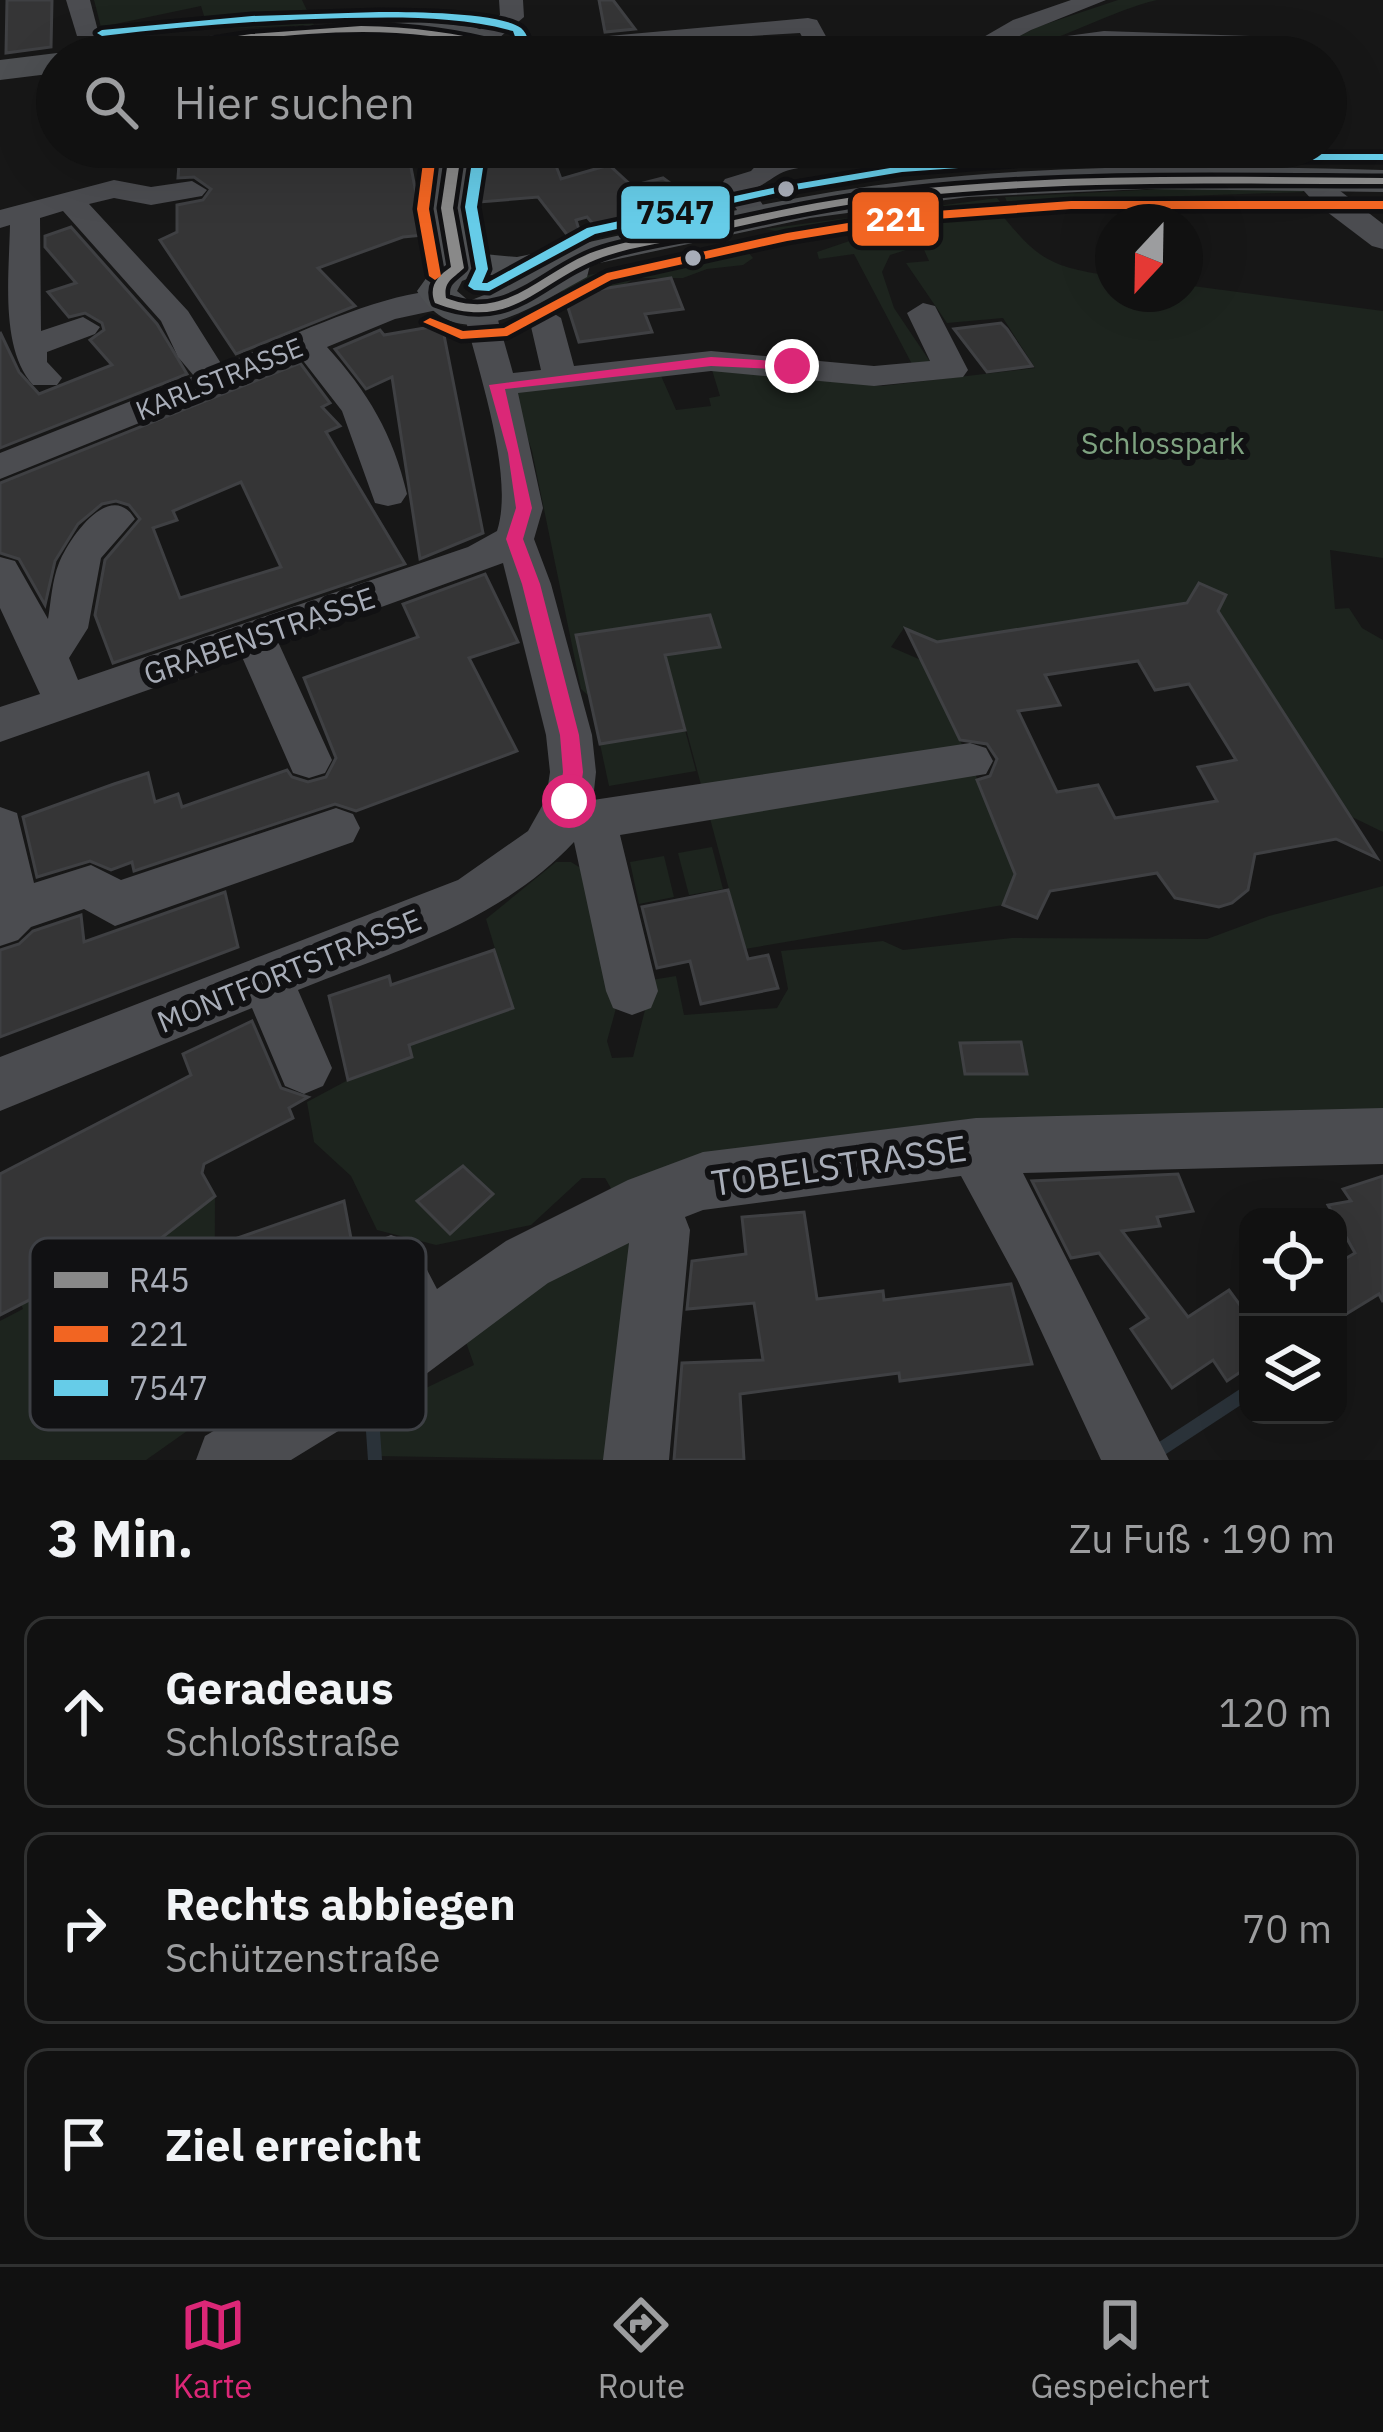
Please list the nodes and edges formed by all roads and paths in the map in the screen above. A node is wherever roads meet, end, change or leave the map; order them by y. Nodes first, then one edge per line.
1 (78, 0) edge
2 (511, 0) edge
3 (1094, 0) edge
4 (92, 36) edge
5 (503, 36) edge
6 (1003, 36) edge
7 (36, 66) edge
8 (0, 70) edge
9 (451, 168) edge
10 (769, 168) edge
11 (898, 168) edge
12 (1307, 179) junction
13 (1383, 181) edge
14 (193, 190) dead end
15 (906, 193) junction
16 (70, 201) junction
17 (757, 218) junction
18 (17, 225) edge
19 (1383, 240) edge
20 (56, 276) dead end
21 (488, 277) junction
22 (480, 313) joint
23 (922, 313) dead end
24 (83, 327) dead end
25 (306, 343) junction
26 (32, 346) junction
27 (560, 376) junction
28 (45, 378) dead end
29 (216, 379) junction
30 (497, 385) junction
31 (0, 467) edge
32 (388, 494) dead end
33 (113, 516) dead end
34 (514, 539) junction
35 (1, 571) edge
36 (255, 637) junction
37 (47, 657) junction
38 (65, 701) junction
39 (0, 724) edge
40 (309, 760) dead end
41 (970, 761) dead end
42 (576, 823) junction
43 (0, 827) edge
44 (336, 828) dead end
45 (7, 917) edge
46 (266, 977) junction
47 (632, 991) dead end
48 (304, 1068) dead end
49 (0, 1084) edge
50 (1379, 1142) edge
51 (976, 1145) junction
52 (649, 1201) junction
53 (426, 1332) edge
54 (282, 1430) edge
55 (229, 1460) edge
56 (636, 1460) edge
57 (1136, 1460) edge

1 - 4 street
2 - 5 street
3 - 6 street
7 - 8 main road
9 - 21 main road
10 - 17 street
11 - 15 street
12 - 13 main road
12 - 15 main road
12 - 19 street
14 - 16 street
15 - 17 main road
16 - 18 street
16 - 29 street
17 - 21 main road
18 - 20 street
18 - 26 street
21 - 22 main road
21 - 25 street, KARLSTRASSE
21 - 27 street
22 - 30 street
23 - 27 street
24 - 26 street
25 - 29 street, KARLSTRASSE
25 - 32 street
26 - 28 street
27 - 30 street
29 - 31 street, KARLSTRASSE
30 - 34 street
33 - 37 street
34 - 36 street, GRABENSTRASSE
34 - 42 street
35 - 37 street
36 - 38 street, GRABENSTRASSE
36 - 40 street
37 - 38 street
38 - 39 street, GRABENSTRASSE
41 - 42 street
42 - 46 street, MONTFORTSTRASSE
42 - 47 street
43 - 45 street
44 - 45 street
46 - 48 street
46 - 49 street, MONTFORTSTRASSE
50 - 51 street, TOBELSTRASSE
51 - 52 street, TOBELSTRASSE
51 - 57 street
52 - 53 street, TOBELSTRASSE
52 - 56 street
54 - 55 street, TOBELSTRASSE

